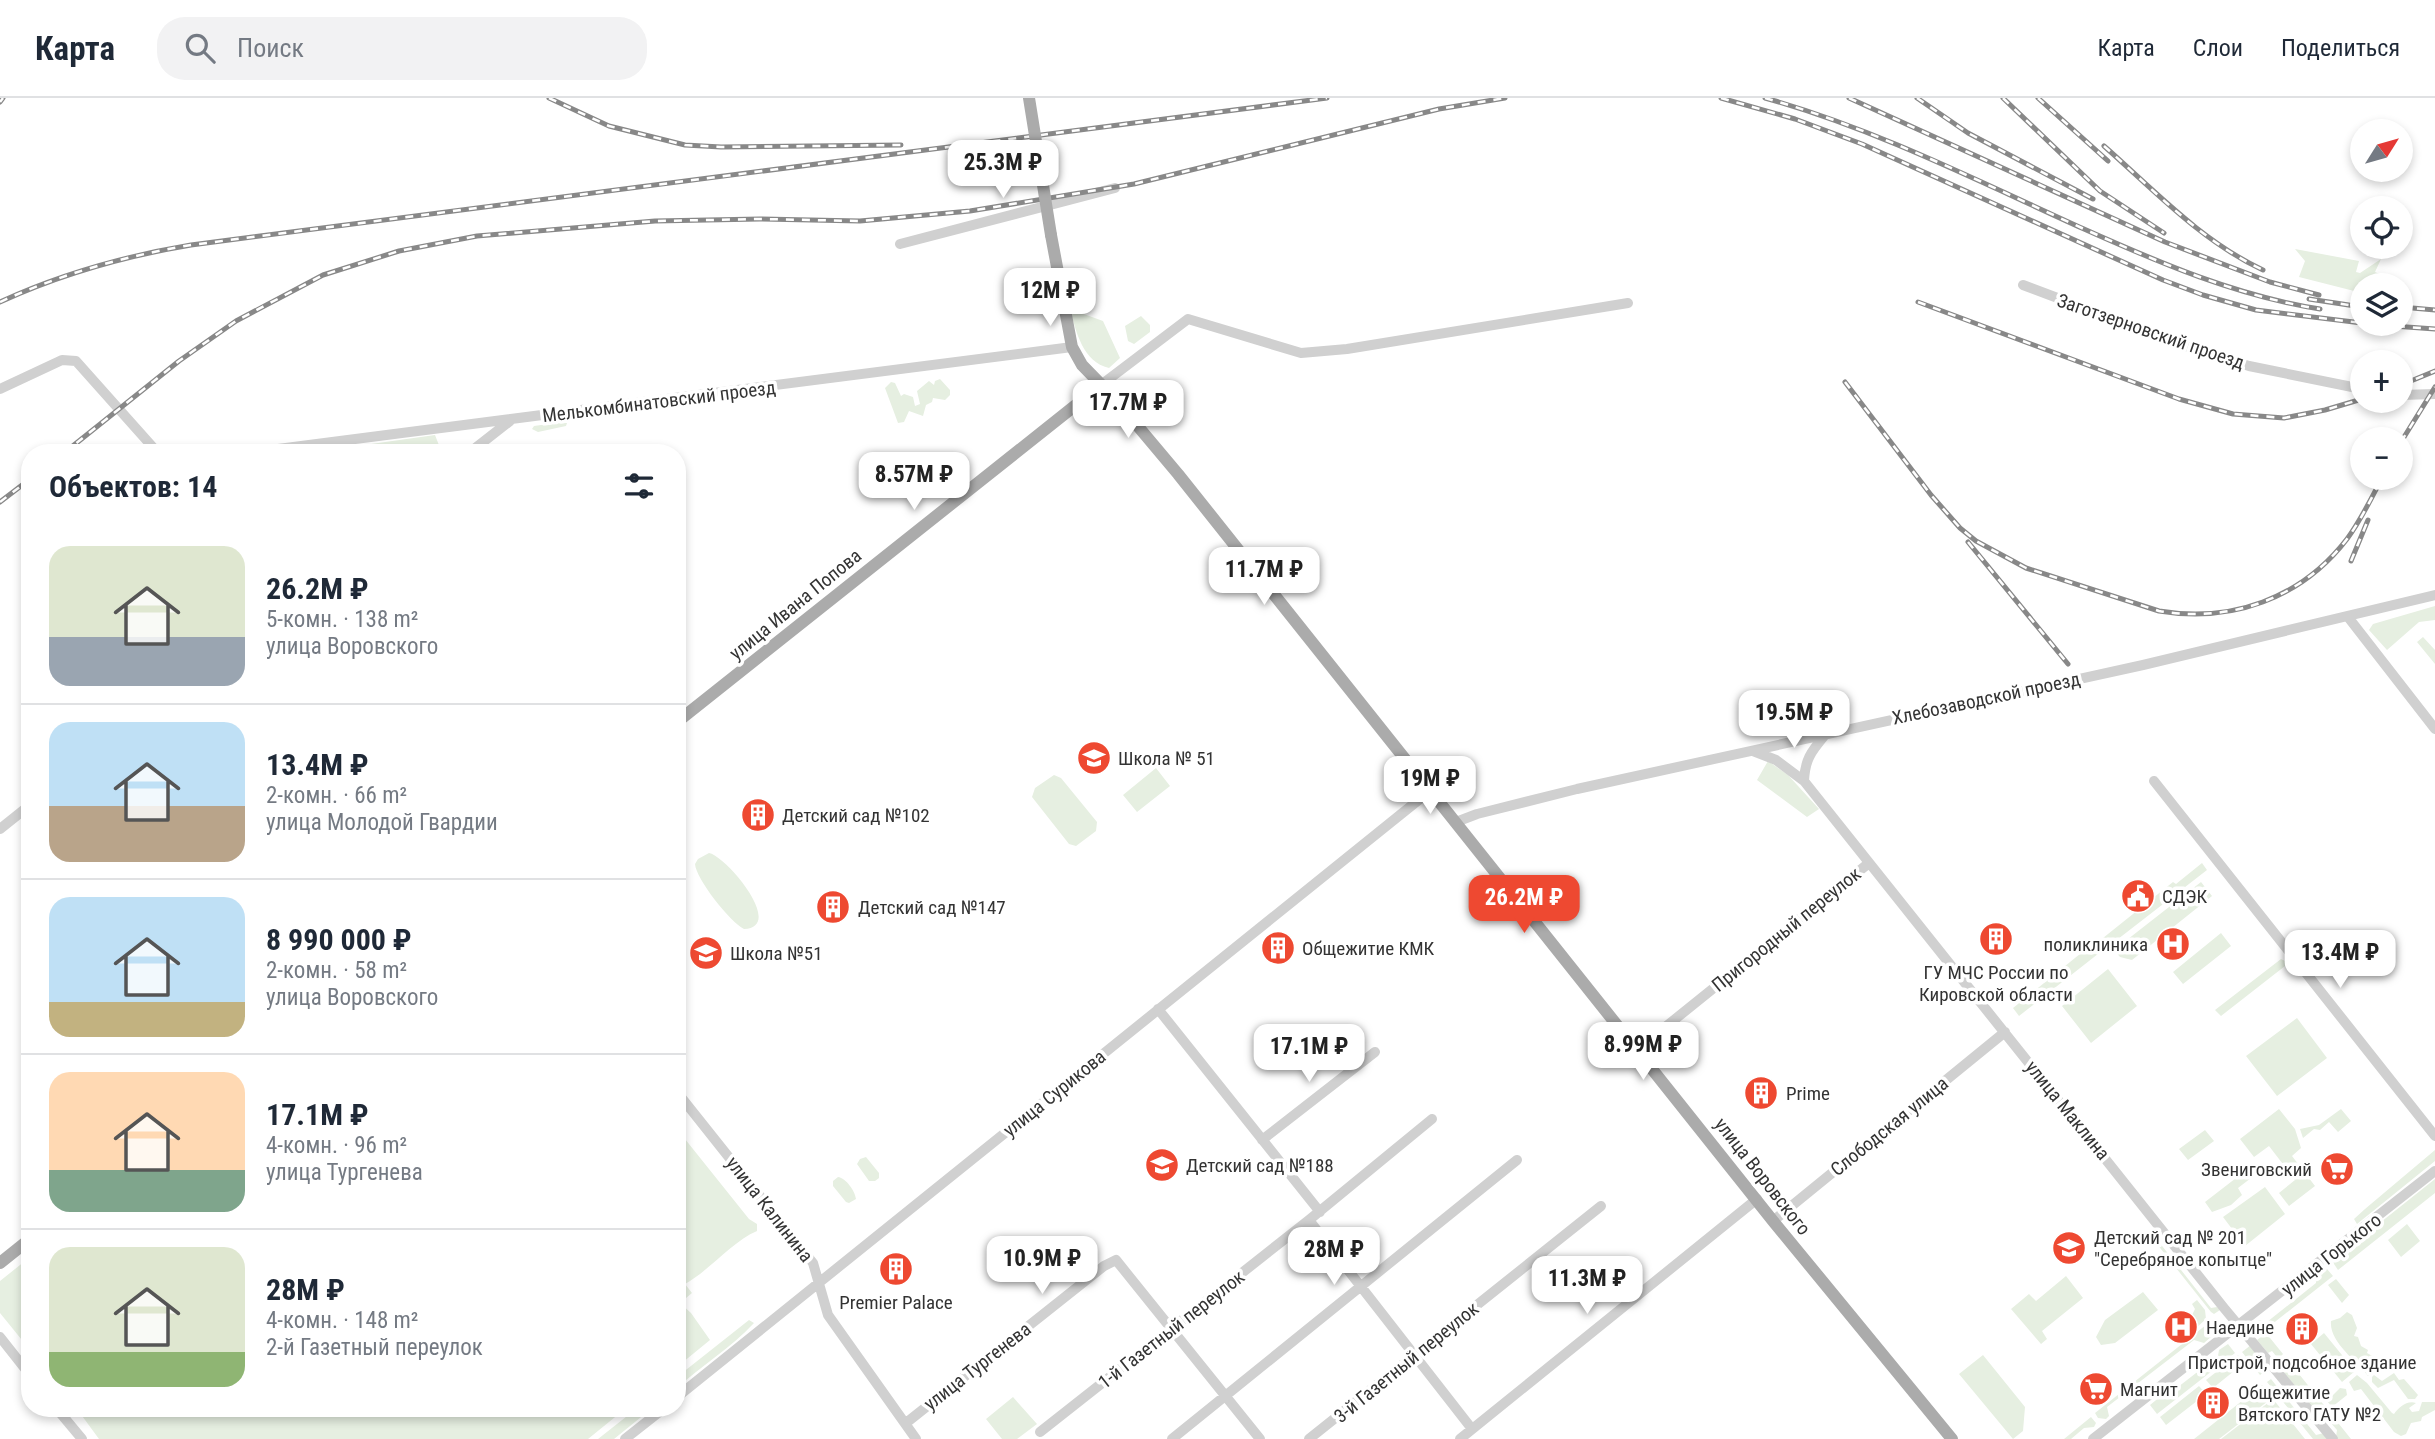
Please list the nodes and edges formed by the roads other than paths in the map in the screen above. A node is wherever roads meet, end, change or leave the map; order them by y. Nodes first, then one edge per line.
1 (1029, 98) edge
2 (1115, 188) dead end
3 (900, 244) dead end
4 (2023, 285) dead end
5 (1628, 303) dead end
6 (1072, 347) junction
7 (1101, 384) junction
8 (2350, 387) edge
9 (0, 389) edge
10 (2435, 394) edge
11 (2413, 395) edge
12 (512, 419) junction
13 (150, 444) edge
14 (316, 444) edge
15 (480, 444) edge
16 (2435, 595) edge
17 (2348, 617) junction
18 (686, 715) edge
19 (2435, 729) edge
20 (1825, 735) junction
21 (1752, 751) junction
22 (2154, 781) dead end
23 (1804, 782) junction
24 (1431, 790) junction
25 (21, 812) edge
26 (1455, 822) junction
27 (0, 829) edge
28 (1869, 863) junction
29 (1158, 1009) junction
30 (2005, 1032) junction
31 (1638, 1049) junction
32 (1375, 1052) dead end
33 (686, 1103) edge
34 (1432, 1119) dead end
35 (2435, 1136) edge
36 (1262, 1140) junction
37 (1517, 1160) dead end
38 (2435, 1171) edge
39 (1757, 1199) junction
40 (1601, 1206) dead end
41 (1320, 1212) junction
42 (1309, 1220) junction
43 (1773, 1221) junction
44 (21, 1247) edge
45 (0, 1263) edge
46 (820, 1283) junction
47 (1361, 1286) junction
48 (2240, 1326) junction
49 (1171, 1330) junction
50 (0, 1337) edge
51 (1414, 1355) junction
52 (21, 1364) edge
53 (686, 1390) edge
54 (1226, 1395) junction
55 (64, 1417) edge
56 (653, 1417) edge
57 (906, 1423) junction
58 (1472, 1429) junction
59 (1040, 1433) dead end
60 (82, 1439) edge
61 (625, 1439) edge
62 (916, 1439) edge
63 (1172, 1439) edge
64 (1260, 1439) edge
65 (1309, 1439) edge
66 (1460, 1439) edge
67 (1952, 1439) edge
68 (2094, 1439) edge
69 (2333, 1439) edge

1 - 6 main road, улица Воровского, bridge
2 - 3 street
4 - 8 street, Заготзерновский проезд
5 - 7 street
6 - 7 main road, улица Воровского
6 - 12 street, Мелькомбинатовский проезд
7 - 18 main road, улица Ивана Попова
7 - 24 main road, улица Воровского
9 - 13 street
10 - 11 street
12 - 14 street, Мелькомбинатовский проезд
12 - 15 street
16 - 17 street, Хлебозаводской проезд
17 - 19 street
17 - 20 street, Хлебозаводской проезд
20 - 21 street, Хлебозаводской проезд
20 - 23 street
21 - 23 street, улица Маклина
21 - 26 street, Хлебозаводской проезд
22 - 35 street
23 - 28 street, улица Маклина
24 - 26 main road, улица Воровского
24 - 29 street, улица Сурикова
25 - 27 street
26 - 31 main road, улица Воровского
28 - 30 street, улица Маклина
28 - 31 street, Пригородный переулок
29 - 36 street
29 - 46 street, улица Сурикова
30 - 43 street, Слободская улица
30 - 48 street, улица Маклина
31 - 39 main road, улица Воровского
32 - 36 street
33 - 46 street, улица Калинина
34 - 41 street, 1-й Газетный переулок
36 - 41 street
37 - 47 street
38 - 48 street, улица Горького
39 - 43 main road, улица Воровского
39 - 58 street
40 - 51 street, 3-й Газетный переулок
41 - 42 street, 1-й Газетный переулок
42 - 47 street
42 - 49 street, 1-й Газетный переулок
43 - 67 main road, улица Воровского
44 - 45 main road
46 - 53 street, улица Сурикова
46 - 57 street, улица Калинина
47 - 51 street
47 - 54 street
48 - 68 street, улица Горького
48 - 69 street, улица Маклина
49 - 54 street
49 - 57 street, улица Тургенева
49 - 59 street, 1-й Газетный переулок
50 - 52 street
51 - 58 street
51 - 65 street, 3-й Газетный переулок
54 - 63 street
54 - 64 street
55 - 60 street
56 - 61 street
57 - 62 street, улица Калинина
58 - 66 street

